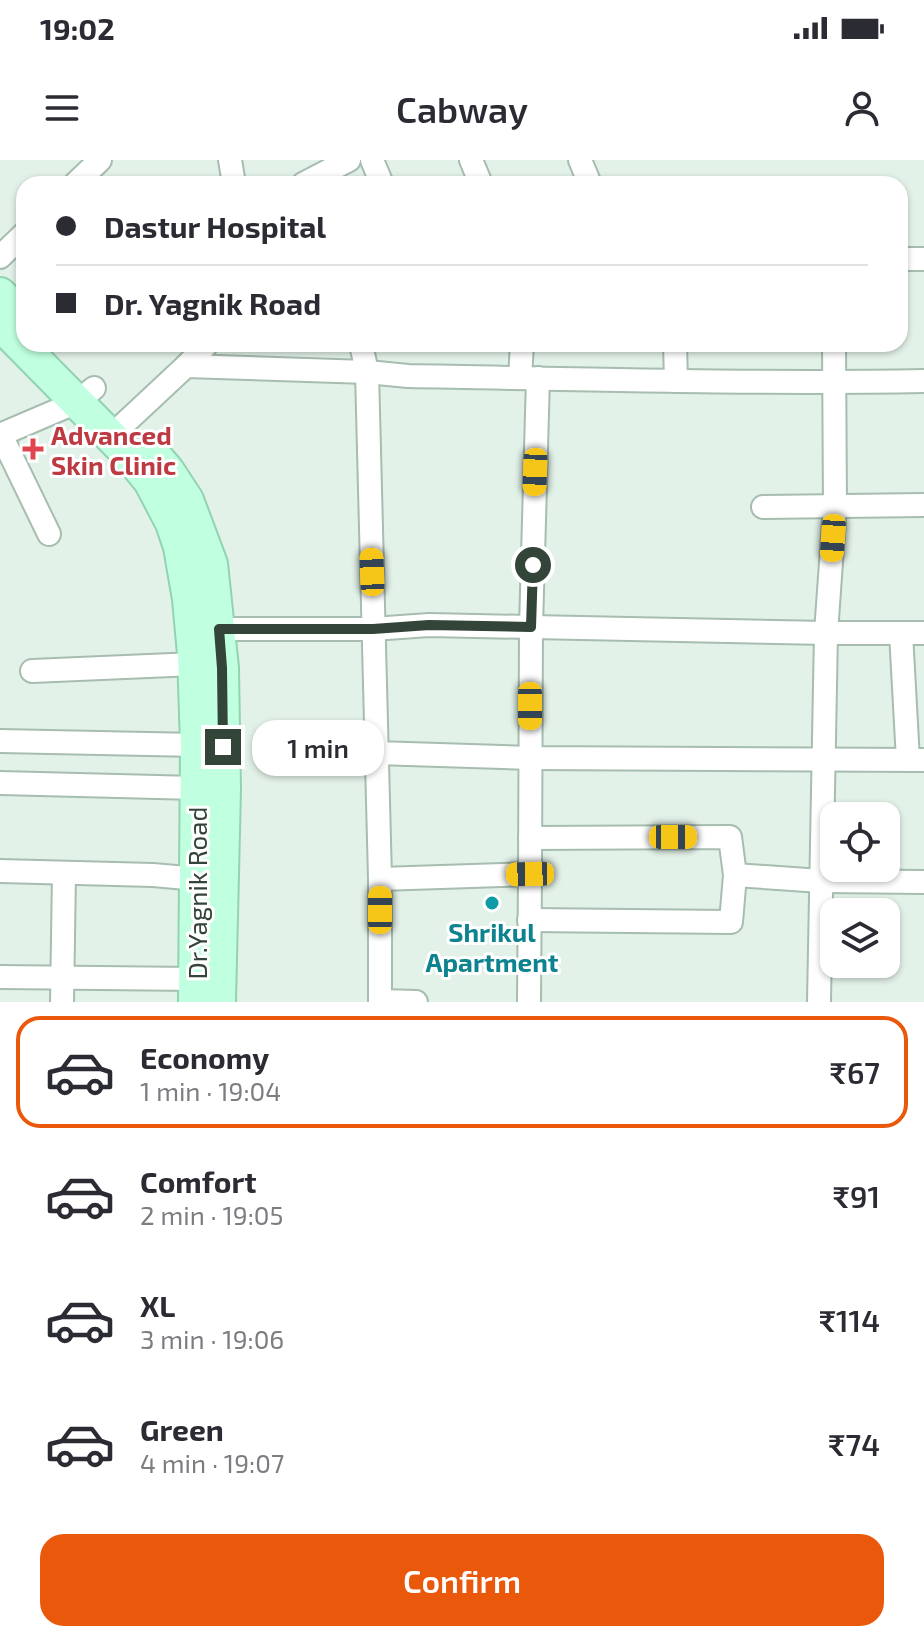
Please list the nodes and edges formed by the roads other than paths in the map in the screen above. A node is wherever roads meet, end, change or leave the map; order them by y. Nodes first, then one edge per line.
1 (100, 160) edge
2 (349, 160) edge
3 (83, 176) edge
4 (318, 176) edge
5 (16, 242) edge
6 (0, 257) edge
7 (0, 294) edge
8 (16, 310) edge
9 (0, 324) edge
10 (16, 337) edge
11 (34, 352) edge
12 (56, 352) edge
13 (199, 352) edge
14 (363, 352) edge
15 (524, 352) edge
16 (675, 352) edge
17 (834, 352) edge
18 (186, 366) junction
19 (367, 372) junction
20 (529, 378) junction
21 (676, 381) junction
22 (924, 381) edge
23 (834, 383) junction
24 (86, 395) junction
25 (118, 430) junction
26 (1, 435) edge
27 (924, 505) edge
28 (835, 506) junction
29 (763, 507) dead end
30 (49, 534) dead end
31 (531, 627) junction
32 (219, 629) junction
33 (373, 629) junction
34 (826, 633) junction
35 (901, 633) junction
36 (924, 633) edge
37 (195, 664) junction
38 (32, 671) dead end
39 (0, 741) edge
40 (197, 745) junction
41 (376, 753) junction
42 (530, 758) junction
43 (823, 759) junction
44 (916, 760) edge
45 (0, 783) edge
46 (196, 788) junction
47 (822, 802) edge
48 (530, 838) junction
49 (0, 871) edge
50 (64, 873) junction
51 (530, 874) junction
52 (735, 875) junction
53 (380, 879) junction
54 (209, 880) junction
55 (820, 881) edge
56 (821, 882) edge
57 (900, 882) edge
58 (924, 882) edge
59 (529, 920) junction
60 (0, 977) edge
61 (63, 979) junction
62 (196, 991) edge
63 (62, 1002) edge
64 (219, 1002) edge
65 (380, 1002) edge
66 (416, 1002) edge
67 (529, 1002) edge
68 (819, 1002) edge

1 - 3 street
2 - 4 street
5 - 6 street
7 - 8 street
9 - 10 street
11 - 24 street
12 - 24 street
13 - 18 street
14 - 19 street
15 - 20 street
16 - 21 street
17 - 23 street
18 - 19 street
18 - 25 street
19 - 20 street
19 - 33 street
20 - 21 street
20 - 31 street
21 - 23 street
22 - 23 street
23 - 28 street
24 - 25 street
24 - 26 street
25 - 32 street
25 - 37 street, Dr.Yagnik Road
26 - 30 street
27 - 28 street
28 - 29 street
28 - 34 street
31 - 33 street
31 - 34 street
31 - 42 street
32 - 33 street
32 - 54 street
33 - 41 street
34 - 35 street
34 - 43 street
35 - 36 street
35 - 44 street
37 - 38 street
37 - 40 street, Dr.Yagnik Road
39 - 40 street
40 - 46 street, Dr.Yagnik Road
41 - 42 street
41 - 53 street
42 - 43 street
42 - 48 street
43 - 44 street
43 - 47 street
45 - 46 street
46 - 54 street, Dr.Yagnik Road
48 - 51 street
48 - 52 street
49 - 50 street
50 - 54 street
50 - 61 street
51 - 53 street
51 - 59 street
52 - 55 street
52 - 59 street
53 - 65 street
54 - 62 street, Dr.Yagnik Road
54 - 64 street
56 - 68 street
57 - 58 street
59 - 67 street
60 - 61 street
61 - 62 street
61 - 63 street
65 - 66 street

